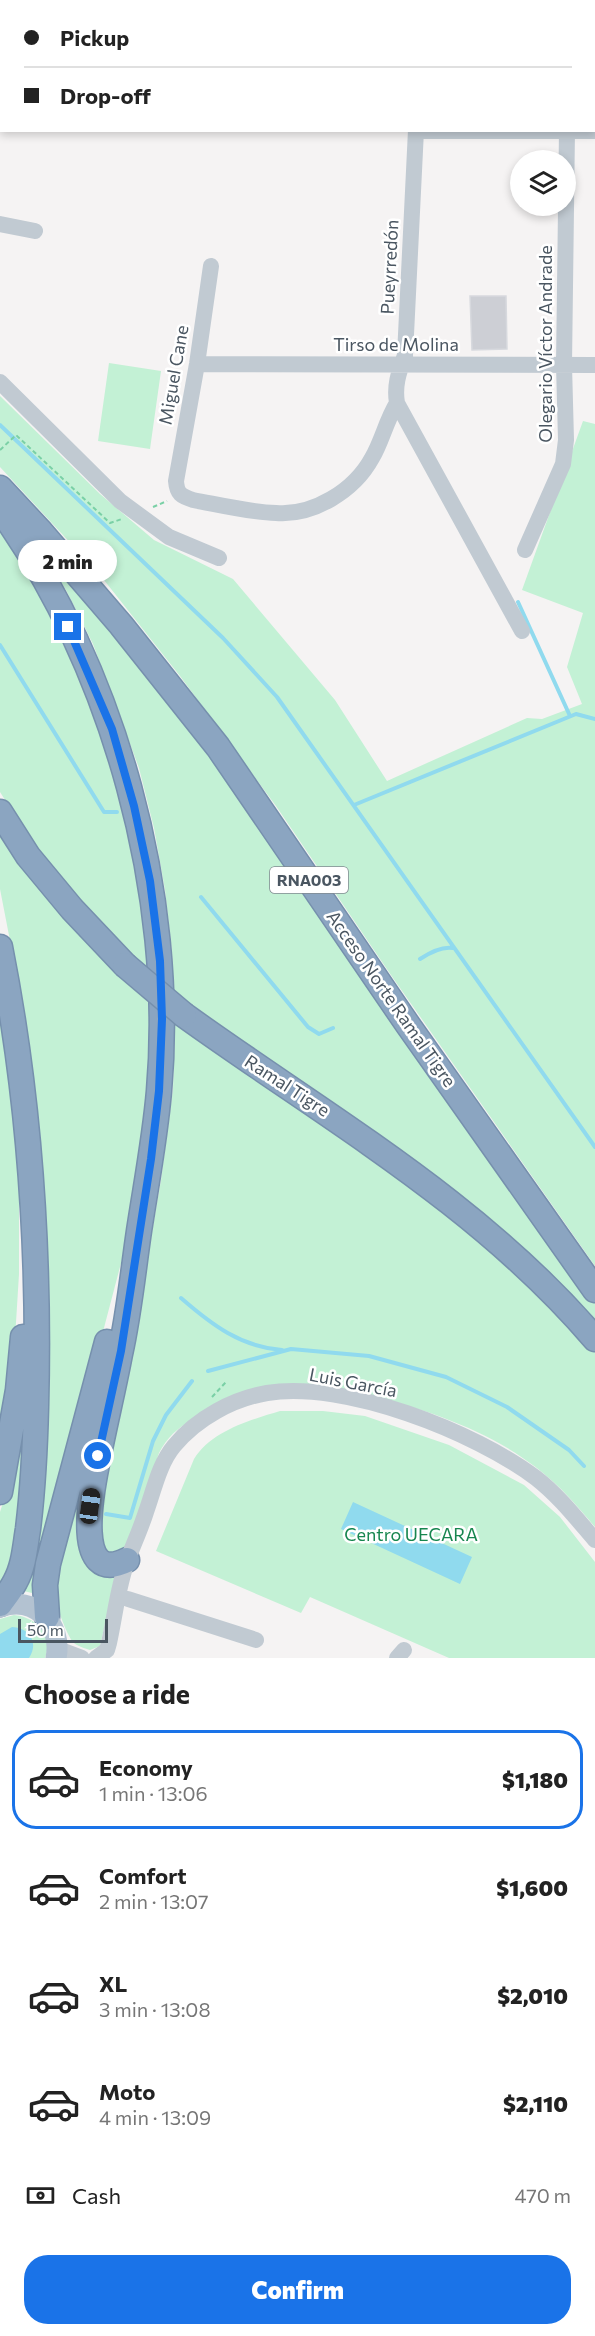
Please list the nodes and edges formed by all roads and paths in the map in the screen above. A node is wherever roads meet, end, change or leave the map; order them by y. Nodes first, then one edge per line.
1 (416, 132) edge
2 (567, 132) edge
3 (0, 224) edge
4 (35, 231) dead end
5 (211, 266) dead end
6 (197, 364) junction
7 (402, 364) junction
8 (564, 364) junction
9 (595, 365) edge
10 (0, 382) edge
11 (397, 403) junction
12 (16, 435) dead end
13 (0, 450) edge
14 (0, 488) edge
15 (177, 490) joint
16 (0, 509) edge
17 (525, 550) dead end
18 (219, 558) dead end
19 (522, 631) dead end
20 (0, 812) edge
21 (0, 947) edge
22 (33, 1212) junction
23 (140, 1227) junction
24 (595, 1290) edge
25 (595, 1339) edge
26 (0, 1492) edge
27 (138, 1536) junction
28 (595, 1540) edge
29 (128, 1560) junction
30 (128, 1599) junction
31 (0, 1606) edge
32 (47, 1617) junction
33 (256, 1640) dead end
34 (57, 1653) edge
35 (82, 1658) edge
36 (96, 1658) edge
37 (112, 1658) edge

1 - 7 street, Pueyrredón
2 - 8 street, Olegario Víctor Andrade
3 - 4 street
5 - 6 street, Miguel Cane
6 - 7 street, Tirso de Molina
6 - 15 street, Miguel Cane
7 - 8 street, Tirso de Molina
7 - 11 street, Pueyrredón
8 - 9 street, Tirso de Molina
8 - 17 street, Olegario Víctor Andrade
10 - 18 street
11 - 15 street, Pueyrredón
11 - 19 street
12 - 13 path
14 - 24 highway, Acceso Norte Ramal Tigre / RNA003
16 - 23 highway
20 - 25 highway, Ramal Tigre, bridge
21 - 22 highway
22 - 26 highway
22 - 31 highway
23 - 29 highway
23 - 32 highway
27 - 28 street, Luis García
27 - 29 street, Luis García
27 - 30 street, Luis García
29 - 36 street, Luis García
30 - 33 street
30 - 37 street, Luis García
31 - 32 main road
32 - 34 main road
34 - 35 street

